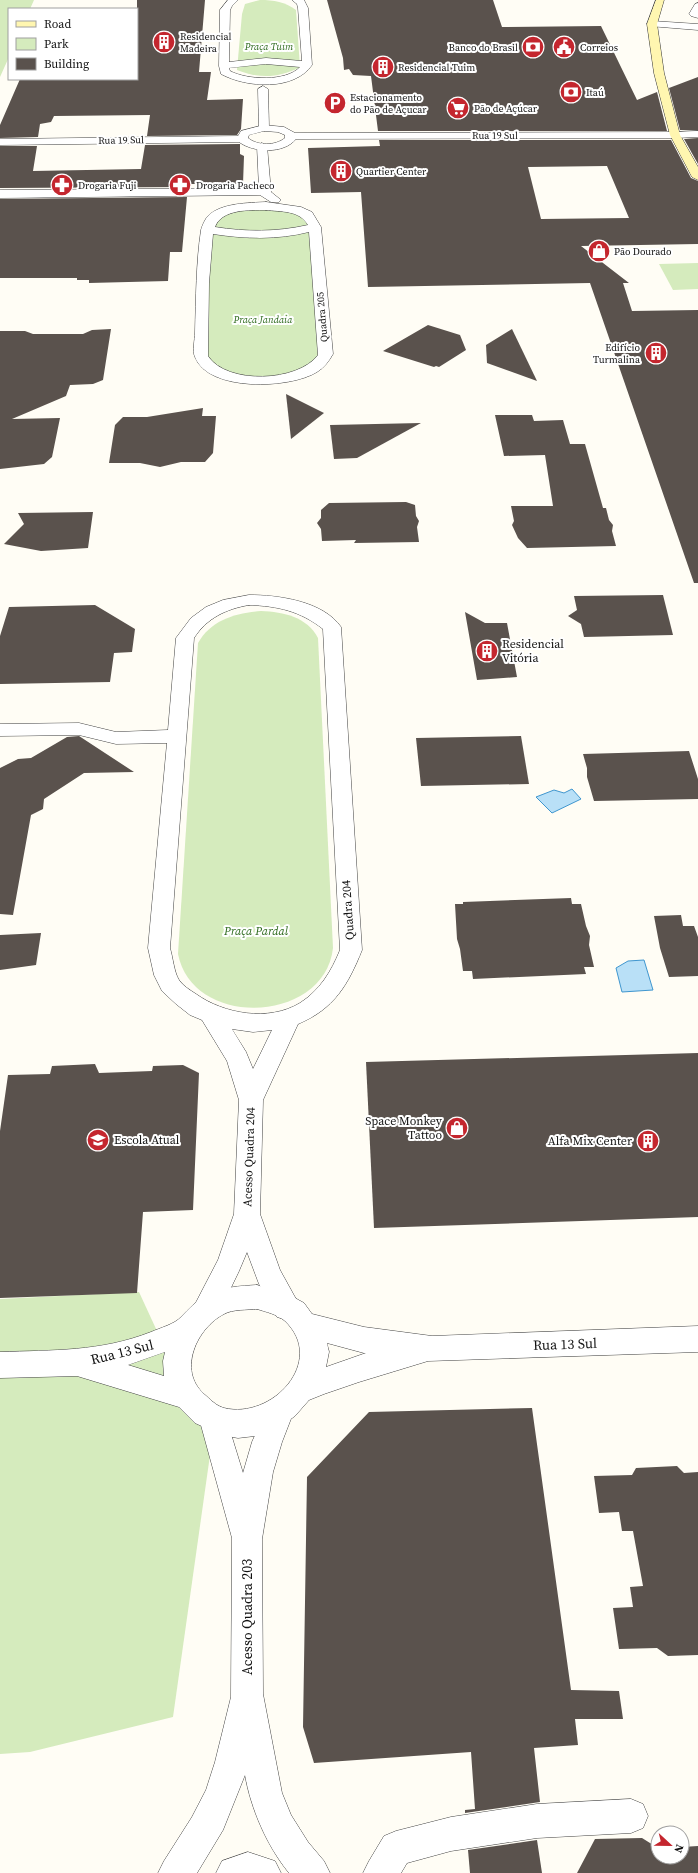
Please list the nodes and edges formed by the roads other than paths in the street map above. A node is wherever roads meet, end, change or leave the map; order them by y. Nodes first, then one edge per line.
1 (234, 0) edge
2 (296, 0) edge
3 (660, 0) edge
4 (698, 6) edge
5 (698, 15) edge
6 (652, 24) junction
7 (698, 27) edge
8 (307, 65) junction
9 (224, 66) junction
10 (285, 79) junction
11 (243, 80) junction
12 (263, 89) junction
13 (264, 128) junction
14 (698, 134) edge
15 (675, 135) junction
16 (292, 136) junction
17 (242, 139) junction
18 (0, 142) edge
19 (262, 146) junction
20 (698, 178) edge
21 (265, 192) junction
22 (0, 194) edge
23 (245, 208) junction
24 (291, 209) junction
25 (315, 227) junction
26 (207, 229) junction
27 (0, 730) edge
28 (177, 736) junction
29 (212, 1015) junction
30 (290, 1016) junction
31 (251, 1100) junction
32 (247, 1214) junction
33 (295, 1316) junction
34 (197, 1319) junction
35 (698, 1339) edge
36 (432, 1349) junction
37 (76, 1363) junction
38 (0, 1365) edge
39 (301, 1390) junction
40 (187, 1396) junction
41 (280, 1411) junction
42 (213, 1418) junction
43 (247, 1539) junction
44 (247, 1694) junction
45 (631, 1816) dead end
46 (176, 1873) edge
47 (234, 1873) edge
48 (263, 1873) edge
49 (312, 1873) edge
50 (381, 1873) edge

1 - 9 street
2 - 8 street
3 - 6 main road
4 - 5 street
6 - 7 street
6 - 15 main road
8 - 9 street
8 - 10 street
9 - 11 street
10 - 11 street
10 - 12 street
11 - 12 street
12 - 13 street
13 - 16 street
13 - 17 street
14 - 15 street, Rua 19 Sul
15 - 16 street, Rua 19 Sul
15 - 20 main road
16 - 19 street
17 - 18 street, Rua 19 Sul
17 - 19 street
19 - 21 street
21 - 22 street
21 - 23 street
21 - 24 street
23 - 24 street
23 - 26 street
24 - 25 street
25 - 26 street
25 - 26 street, Quadra 205
27 - 28 street
28 - 29 street, Quadra 204
28 - 30 street, Quadra 204
29 - 30 street, Quadra 204
29 - 31 street, Acesso Quadra 204
30 - 31 street, Acesso Quadra 204
31 - 32 street, Acesso Quadra 204
32 - 33 street, Acesso Quadra 204
32 - 34 street, Acesso Quadra 204
33 - 34 street
33 - 36 street, Rua 13 Sul
33 - 39 street
34 - 37 street, Rua 13 Sul
34 - 40 street
35 - 36 street, Rua 13 Sul
36 - 39 street, Rua 13 Sul
37 - 38 street, Rua 13 Sul
37 - 40 street, Rua 13 Sul
39 - 41 street
40 - 42 street
41 - 42 street
41 - 43 street, Acesso Quadra 203
42 - 43 street, Acesso Quadra 203
43 - 44 street, Acesso Quadra 203
44 - 46 street, Acesso Quadra 203
44 - 49 street, Acesso Quadra 203
45 - 50 street
47 - 48 street

